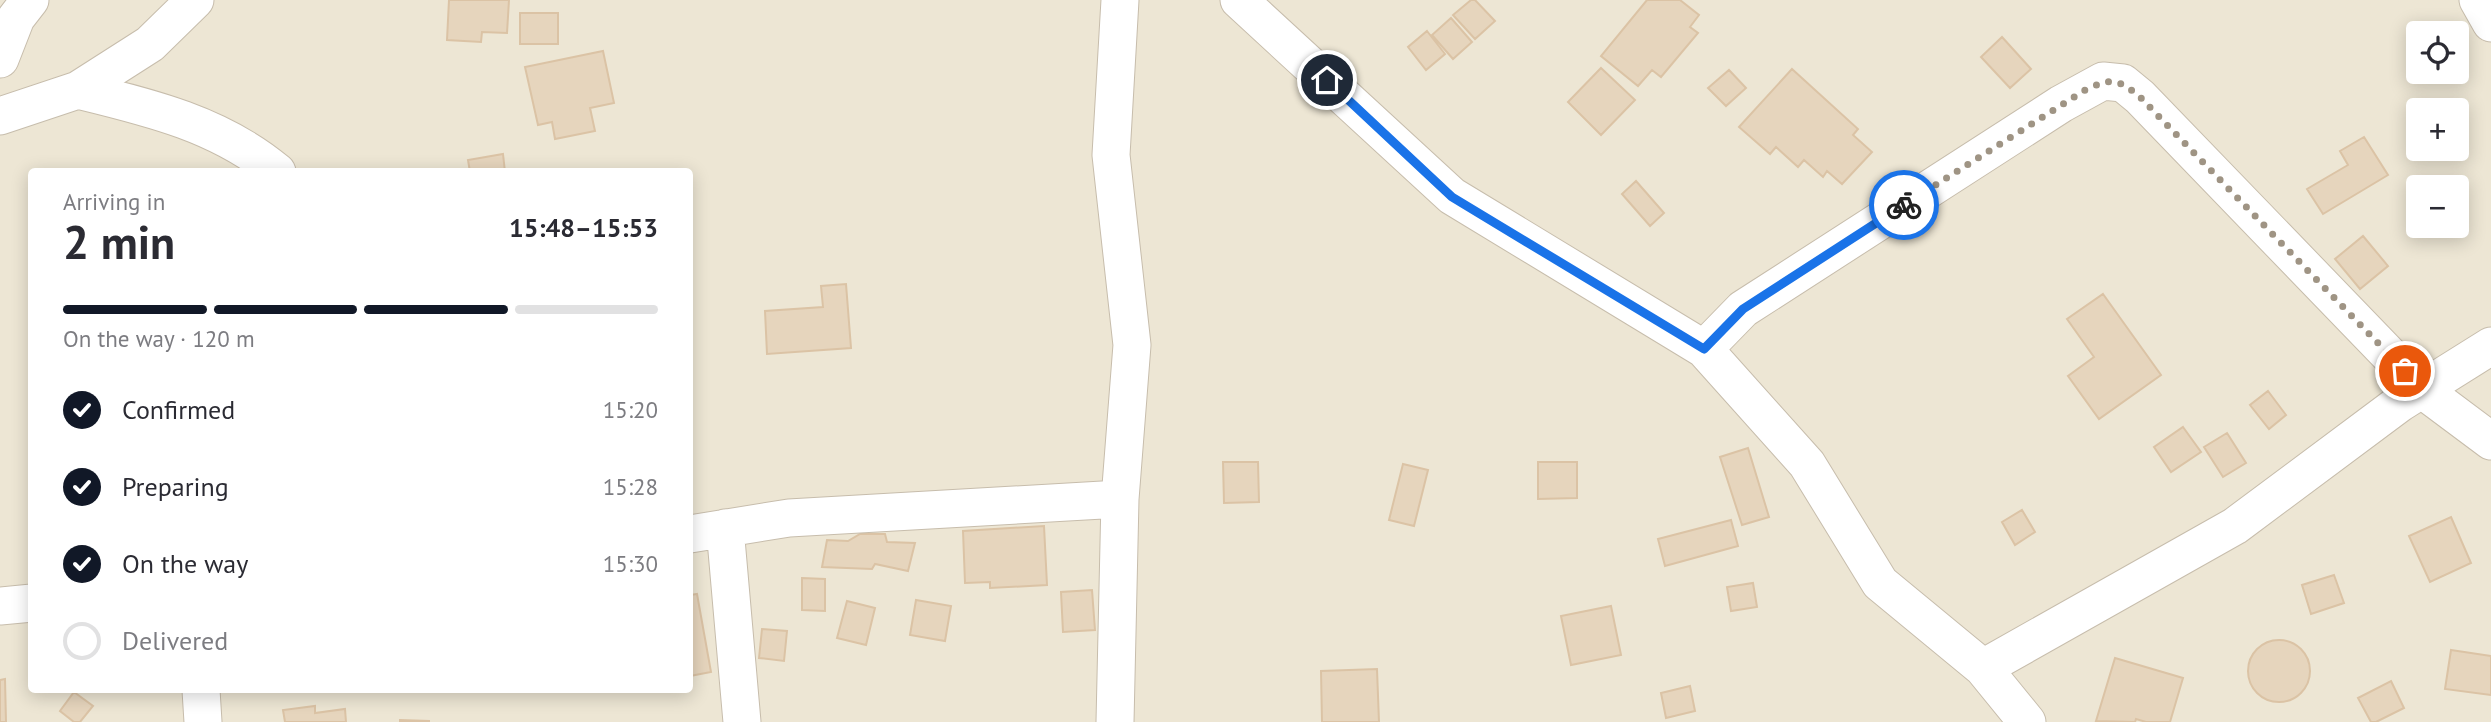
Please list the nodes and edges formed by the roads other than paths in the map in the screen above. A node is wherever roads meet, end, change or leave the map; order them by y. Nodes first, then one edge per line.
1 (195, 0) edge
2 (1120, 0) edge
3 (1239, 0) edge
4 (2478, 0) edge
5 (15, 10) edge
6 (2491, 23) edge
7 (0, 59) edge
8 (78, 90) junction
9 (0, 116) edge
10 (272, 168) edge
11 (2491, 346) edge
12 (1704, 349) junction
13 (2424, 391) junction
14 (2491, 441) edge
15 (1120, 499) junction
16 (725, 528) junction
17 (693, 533) edge
18 (28, 603) edge
19 (0, 606) edge
20 (1983, 668) junction
21 (201, 693) edge
22 (203, 722) edge
23 (742, 722) edge
24 (1115, 722) edge
25 (2027, 722) edge

1 - 8 street
2 - 15 street
3 - 12 street
4 - 6 street
5 - 7 street
8 - 9 street
8 - 10 street
11 - 13 street
12 - 13 street
12 - 20 street
13 - 14 street
13 - 20 street
15 - 16 street
15 - 24 street
16 - 17 street
16 - 23 street
18 - 19 street
20 - 25 street
21 - 22 street

